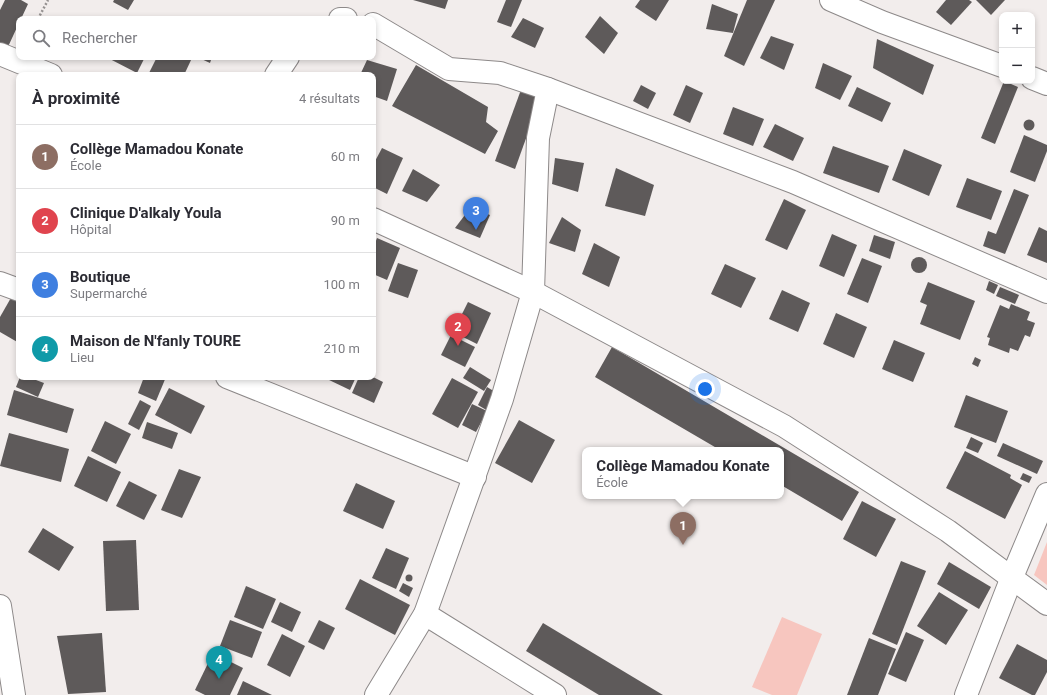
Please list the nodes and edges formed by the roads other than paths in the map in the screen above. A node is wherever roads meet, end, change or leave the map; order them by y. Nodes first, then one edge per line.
1 (831, 0) edge
2 (376, 26) edge
3 (0, 54) edge
4 (286, 60) edge
5 (999, 65) edge
6 (44, 72) edge
7 (278, 72) edge
8 (1035, 79) edge
9 (1047, 84) edge
10 (548, 90) junction
11 (376, 220) edge
12 (0, 283) edge
13 (16, 289) edge
14 (533, 292) junction
15 (1047, 292) edge
16 (235, 380) edge
17 (475, 476) junction
18 (1047, 494) edge
19 (1012, 577) junction
20 (1047, 604) edge
21 (0, 606) edge
22 (425, 614) junction
23 (14, 695) edge
24 (376, 695) edge
25 (555, 695) edge
26 (966, 695) edge

1 - 5 street
2 - 10 street
3 - 6 street
4 - 7 street
8 - 9 street
10 - 14 street
10 - 15 street
11 - 14 street
12 - 13 street
14 - 17 street
14 - 19 street
16 - 17 street
17 - 22 street
18 - 19 street
19 - 20 street
19 - 26 street
21 - 23 street
22 - 24 street
22 - 25 street

